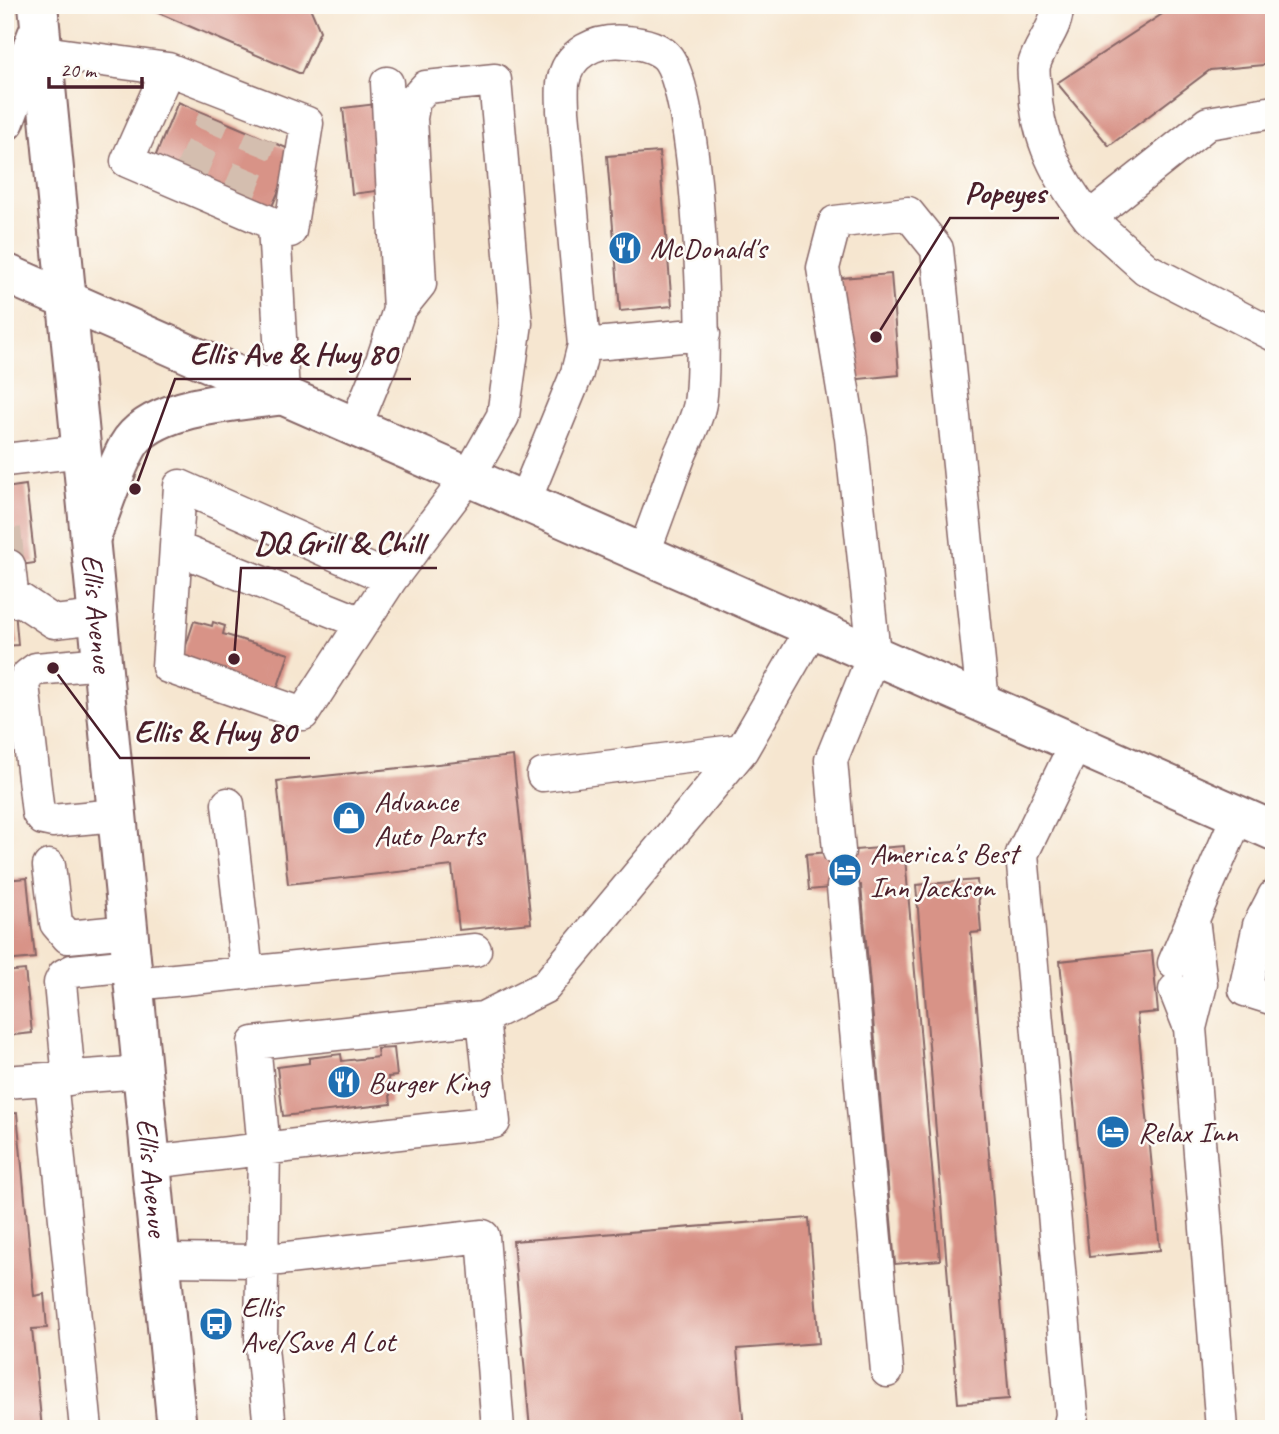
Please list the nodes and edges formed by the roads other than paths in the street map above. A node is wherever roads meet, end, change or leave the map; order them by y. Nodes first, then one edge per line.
1 (1057, 5) edge
2 (41, 28) edge
3 (168, 69) junction
4 (387, 83) dead end
5 (1274, 112) edge
6 (5, 121) edge
7 (1089, 218) junction
8 (274, 224) junction
9 (5, 273) edge
10 (67, 301) junction
11 (399, 310) junction
12 (704, 334) junction
13 (1274, 335) edge
14 (584, 345) junction
15 (283, 395) junction
16 (355, 427) junction
17 (82, 451) junction
18 (5, 460) edge
19 (469, 476) junction
20 (525, 500) junction
21 (90, 537) junction
22 (176, 548) junction
23 (644, 552) junction
24 (9, 566) dead end
25 (391, 579) junction
26 (9, 601) edge
27 (98, 617) junction
28 (362, 623) junction
29 (813, 627) junction
30 (874, 654) junction
31 (103, 663) junction
32 (982, 702) junction
33 (1076, 743) junction
34 (742, 750) junction
35 (543, 775) dead end
36 (228, 804) dead end
37 (117, 815) junction
38 (1238, 815) junction
39 (1274, 831) edge
40 (839, 851) dead end
41 (50, 866) dead end
42 (843, 887) dead end
43 (1274, 896) edge
44 (1193, 919) junction
45 (475, 950) dead end
46 (131, 960) junction
47 (247, 973) junction
48 (1274, 999) edge
49 (483, 1018) junction
50 (1190, 1028) junction
51 (142, 1072) junction
52 (60, 1079) junction
53 (5, 1082) edge
54 (264, 1149) junction
55 (151, 1162) junction
56 (161, 1260) junction
57 (261, 1261) junction
58 (887, 1371) dead end
59 (86, 1429) edge
60 (177, 1429) edge
61 (270, 1429) edge
62 (498, 1429) edge
63 (1069, 1429) edge
64 (1222, 1429) edge

1 - 7 lane
2 - 3 lane
2 - 6 main road
2 - 10 main road, Ellis Avenue
3 - 8 lane
3 - 8 lane
4 - 11 lane
5 - 7 lane
7 - 13 lane
8 - 15 lane
9 - 10 main road
10 - 15 main road
10 - 17 main road, Ellis Avenue
11 - 16 lane
11 - 19 lane
12 - 14 lane
12 - 14 lane
12 - 23 lane
14 - 20 lane
15 - 16 main road
15 - 21 main road
16 - 19 main road
17 - 18 lane
17 - 21 main road, Ellis Avenue
19 - 20 main road
19 - 25 lane
20 - 23 main road
21 - 27 main road, Ellis Avenue
22 - 25 lane
22 - 28 lane
22 - 28 lane
23 - 29 main road
24 - 26 lane
25 - 28 lane
26 - 27 lane
27 - 31 main road, Ellis Avenue
29 - 30 main road
29 - 34 lane
30 - 32 main road
30 - 32 lane
30 - 40 lane
31 - 37 main road, Ellis Avenue
31 - 37 lane
32 - 33 main road
33 - 38 main road
33 - 63 lane
34 - 35 lane
34 - 49 lane
36 - 47 lane
37 - 46 main road, Ellis Avenue
38 - 39 main road
38 - 44 lane
41 - 46 lane
42 - 58 lane
43 - 48 lane
44 - 50 lane
44 - 50 lane
45 - 47 lane
46 - 47 lane
46 - 51 main road, Ellis Avenue
46 - 52 lane
49 - 54 lane
49 - 54 lane
50 - 64 lane
51 - 52 lane
51 - 55 main road, Ellis Avenue
52 - 53 lane
52 - 59 lane
54 - 55 lane
54 - 57 lane
55 - 56 main road, Ellis Avenue
56 - 57 lane
56 - 60 main road, Ellis Avenue
57 - 61 lane
57 - 62 lane

